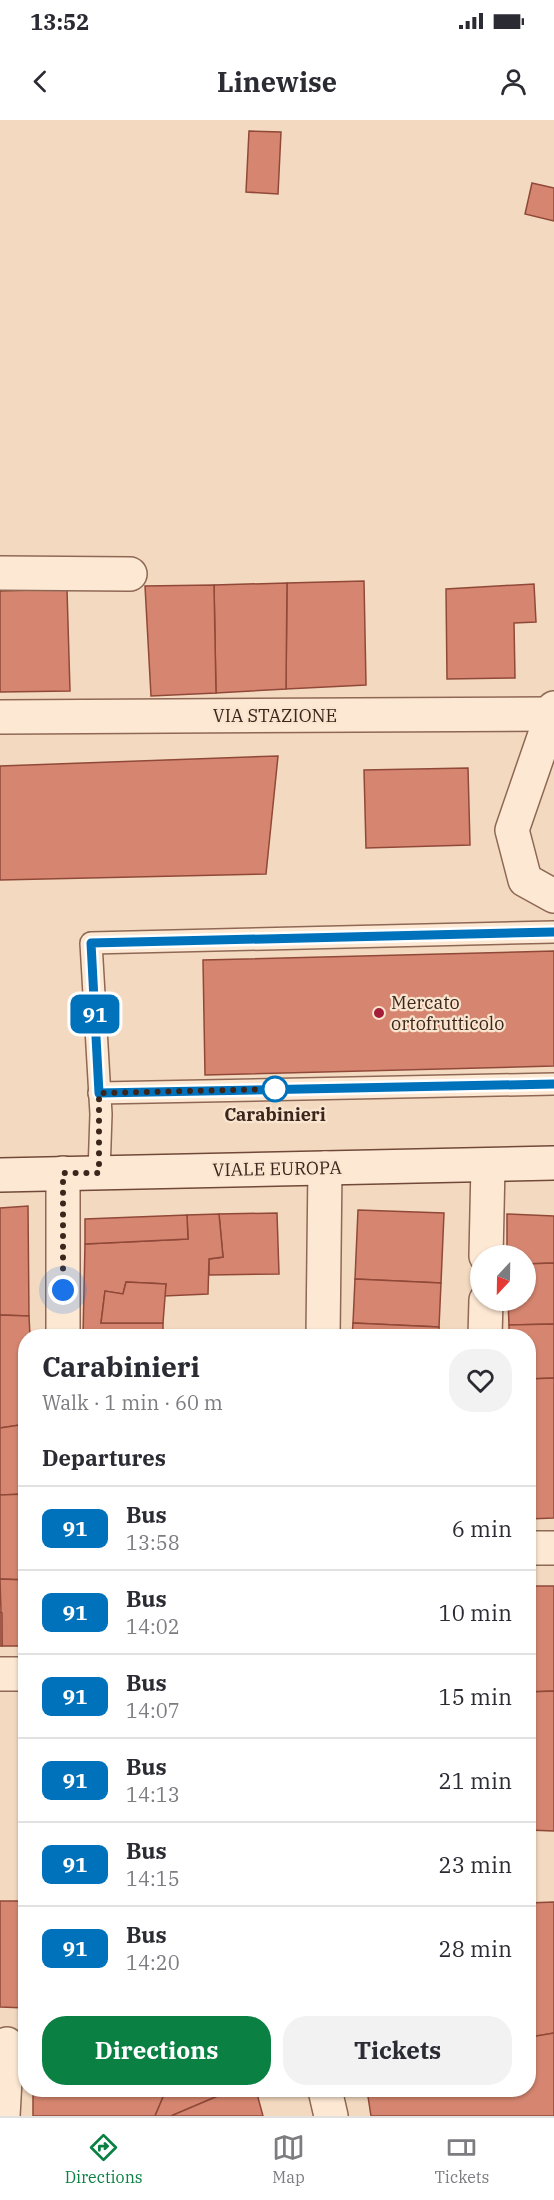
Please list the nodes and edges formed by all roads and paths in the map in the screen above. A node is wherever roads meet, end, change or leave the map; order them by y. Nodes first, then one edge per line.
1 (0, 573) edge
2 (130, 574) dead end
3 (552, 711) edge
4 (0, 717) edge
5 (554, 896) edge
6 (554, 932) edge
7 (554, 1084) edge
8 (99, 1093) junction
9 (554, 1163) edge
10 (488, 1164) junction
11 (325, 1168) junction
12 (63, 1173) junction
13 (99, 1173) junction
14 (0, 1175) edge
15 (486, 1245) edge
16 (486, 1311) edge
17 (63, 1329) edge
18 (323, 1329) edge
19 (485, 1329) edge
20 (536, 1548) edge
21 (554, 1548) edge
22 (0, 1674) edge
23 (18, 1674) edge
24 (11, 2044) edge
25 (327, 2097) edge
26 (3, 2116) edge
27 (332, 2116) edge

1 - 2 street
3 - 4 street, VIA STAZIONE
3 - 5 street
6 - 8 lane
7 - 8 lane
8 - 13 lane
9 - 10 street, VIALE EUROPA
10 - 11 street, VIALE EUROPA
10 - 15 street
11 - 13 street, VIALE EUROPA
11 - 18 street
12 - 13 street, VIALE EUROPA
12 - 14 street, VIALE EUROPA
12 - 17 street
16 - 19 street
20 - 21 street
22 - 23 street
24 - 26 street
25 - 27 street

